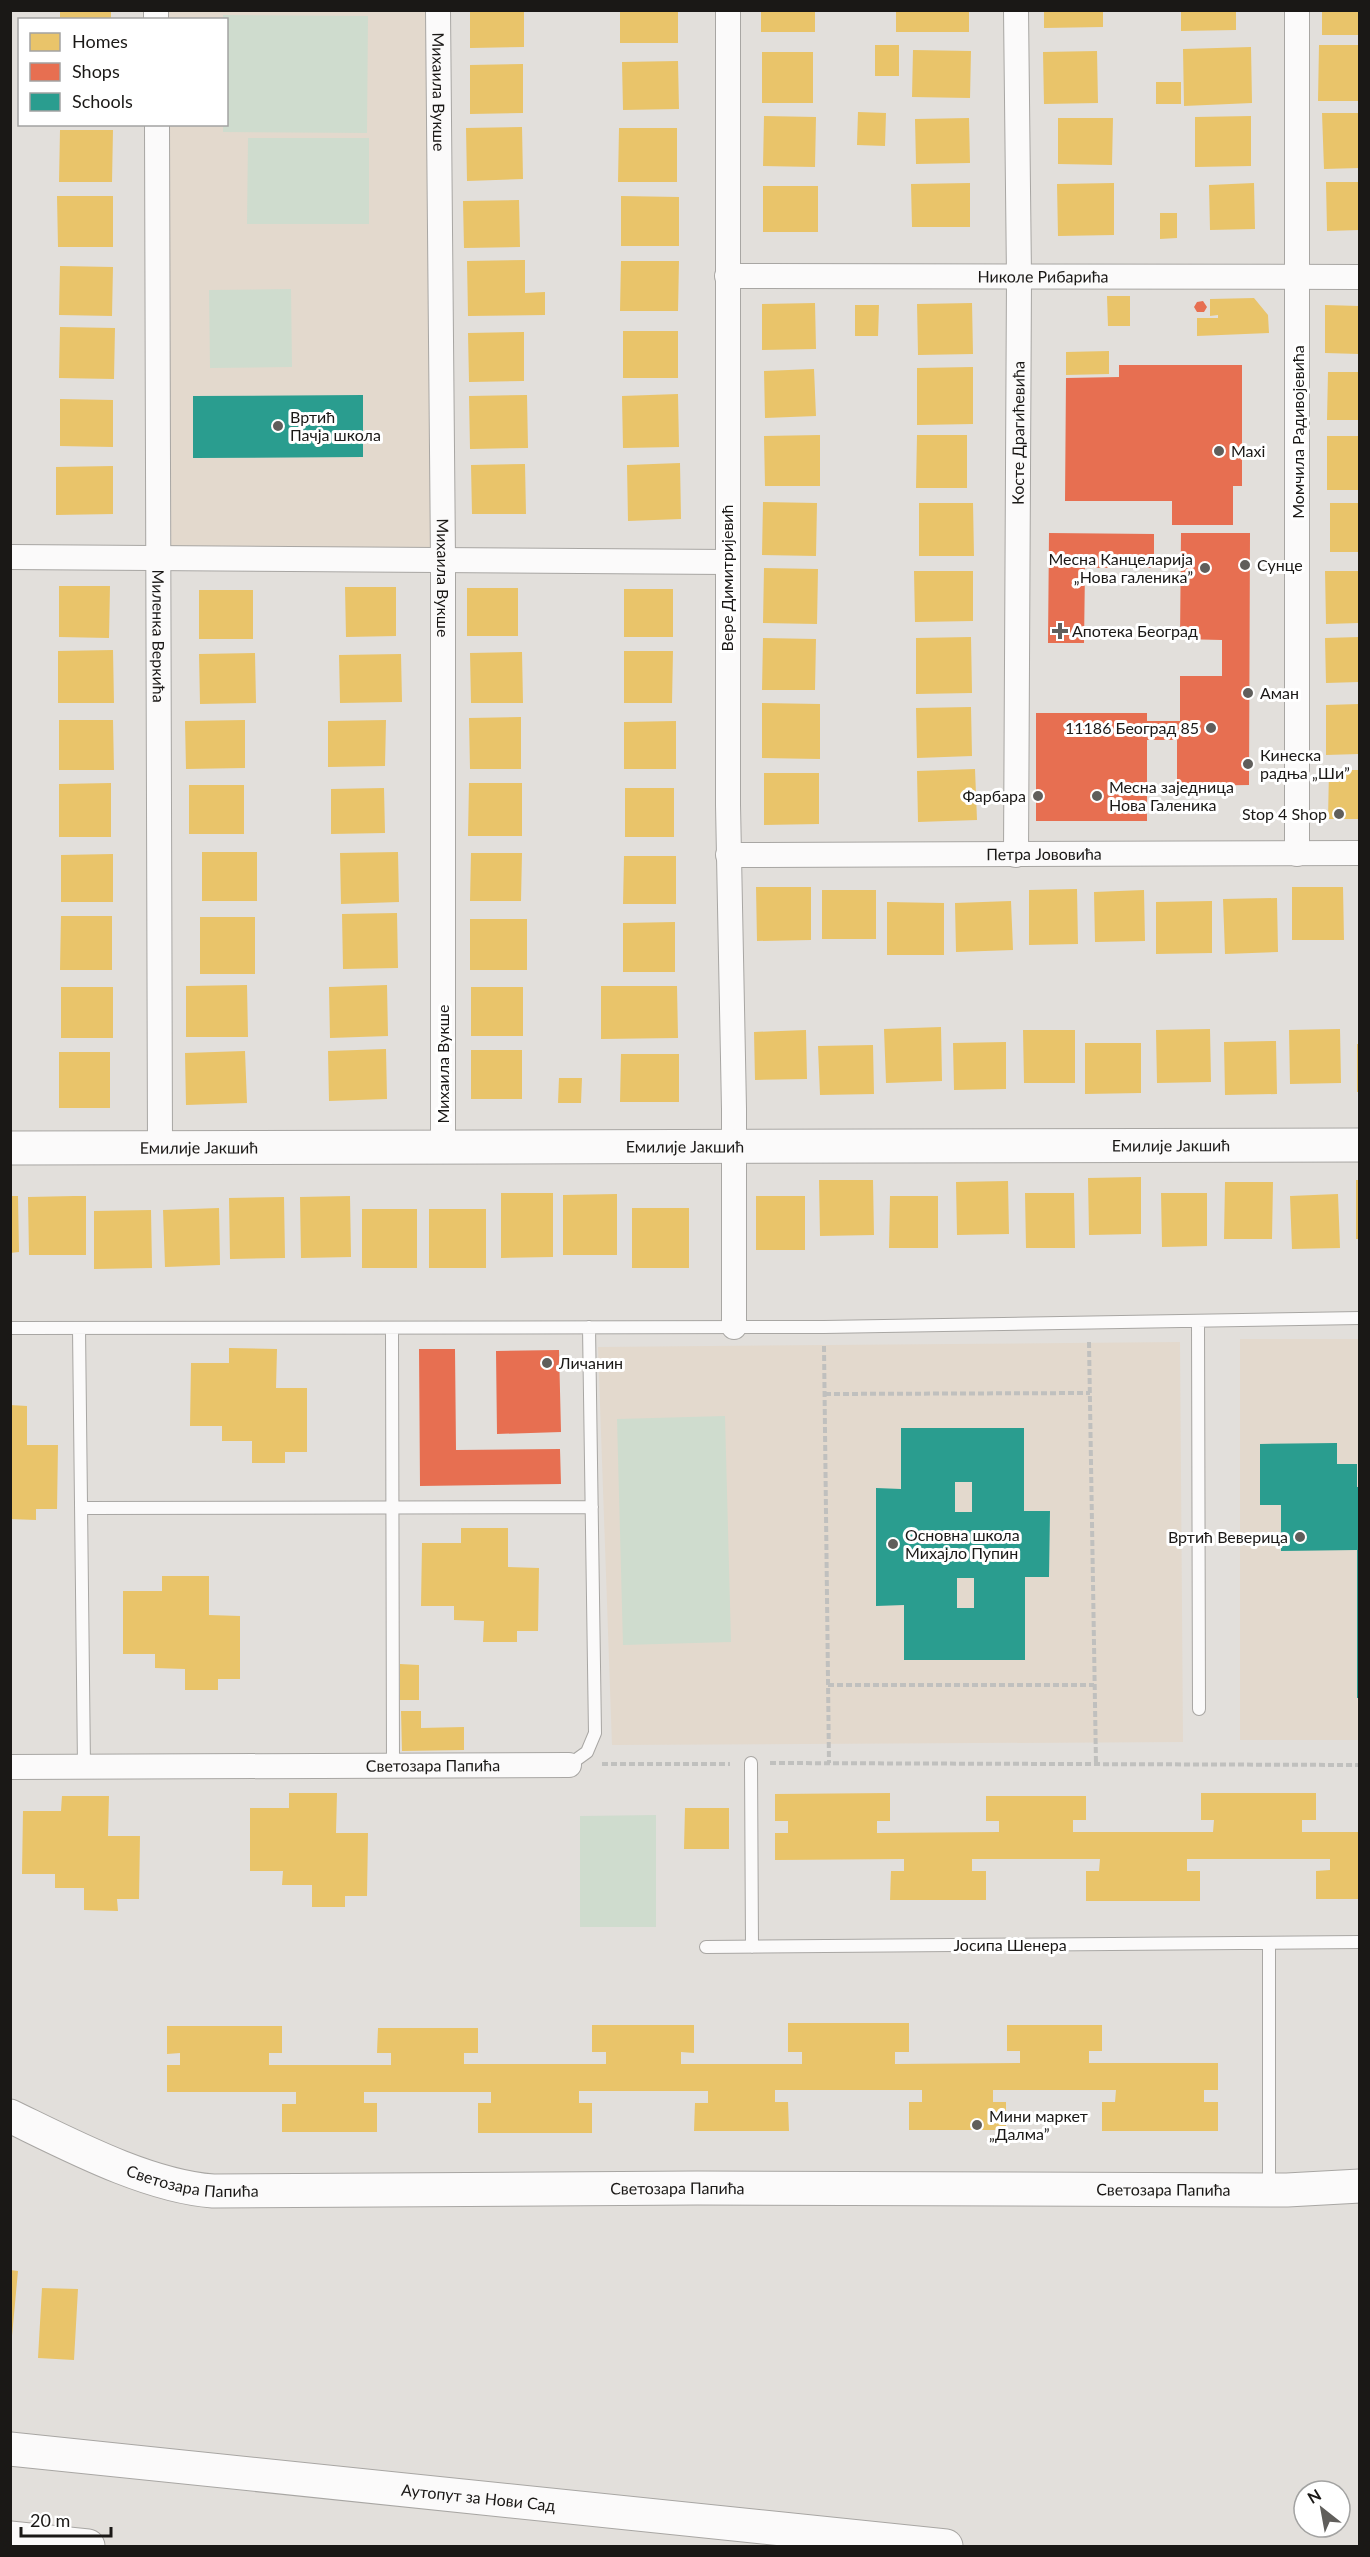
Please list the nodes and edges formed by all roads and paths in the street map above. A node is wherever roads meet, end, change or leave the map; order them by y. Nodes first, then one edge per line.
1 (438, 10) edge
2 (729, 10) edge
3 (1016, 10) edge
4 (1297, 10) edge
5 (157, 126) edge
6 (727, 276) junction
7 (1299, 277) junction
8 (1359, 277) edge
9 (1019, 278) junction
10 (10, 557) edge
11 (159, 559) junction
12 (443, 560) junction
13 (727, 562) junction
14 (1359, 853) edge
15 (1297, 854) junction
16 (729, 855) junction
17 (1016, 855) junction
18 (443, 1145) junction
19 (1359, 1145) edge
20 (160, 1146) junction
21 (734, 1146) junction
22 (10, 1148) edge
23 (1359, 1318) edge
24 (1198, 1322) junction
25 (1089, 1323) junction
26 (589, 1327) junction
27 (734, 1327) junction
28 (824, 1327) junction
29 (10, 1328) edge
30 (79, 1328) junction
31 (392, 1329) junction
32 (1090, 1393) junction
33 (825, 1394) junction
34 (592, 1507) junction
35 (81, 1508) junction
36 (392, 1509) junction
37 (1094, 1684) junction
38 (828, 1685) junction
39 (1199, 1709) dead end
40 (751, 1763) junction
41 (829, 1763) junction
42 (1096, 1764) junction
43 (393, 1765) junction
44 (569, 1765) junction
45 (1359, 1765) edge
46 (84, 1766) junction
47 (10, 1767) edge
48 (1359, 1942) edge
49 (1269, 1943) junction
50 (706, 1947) dead end
51 (752, 1947) junction
52 (10, 2116) edge
53 (1359, 2186) edge
54 (1269, 2190) junction
55 (10, 2449) edge
56 (10, 2538) edge
57 (88, 2547) edge
58 (946, 2547) edge

1 - 12 street, Михаила Вукше
2 - 6 street, Вере Димитријевић
3 - 9 street, Косте Драгићевића
4 - 7 street, Момчила Радивојевића
5 - 11 street, Миленка Веркића
6 - 9 street, Николе Рибарића
6 - 13 street, Вере Димитријевић
7 - 8 street, Николе Рибарића
7 - 9 street, Николе Рибарића
7 - 15 street, Момчила Радивојевића
9 - 17 street, Косте Драгићевића
10 - 11 street
11 - 12 street
11 - 20 street, Миленка Веркића
12 - 13 street
12 - 18 street, Михаила Вукше
13 - 16 street, Вере Димитријевић
14 - 15 street, Петра Јововића
15 - 17 street, Петра Јововића
16 - 17 street, Петра Јововића
16 - 21 street, Вере Димитријевић
18 - 20 street, Емилије Јакшић
18 - 21 street, Емилије Јакшић
19 - 21 street, Емилије Јакшић
20 - 22 street, Емилије Јакшић
21 - 27 street, Вере Димитријевић
23 - 24 lane
24 - 25 lane
24 - 39 lane
25 - 28 lane
25 - 32 path
26 - 27 lane
26 - 31 lane
26 - 34 lane
27 - 28 lane
28 - 33 path
29 - 30 lane
30 - 31 lane
30 - 35 lane
31 - 36 lane
32 - 33 path
32 - 37 path
33 - 38 path
34 - 36 lane
34 - 44 lane
35 - 36 lane
35 - 46 lane
36 - 43 lane
37 - 38 path
37 - 42 path
38 - 41 path
40 - 41 path
40 - 44 path
40 - 51 lane
41 - 42 path
42 - 45 path
43 - 44 street, Светозара Папића
43 - 46 street, Светозара Папића
46 - 47 street, Светозара Папића
48 - 49 lane, Јосипа Шенера
49 - 51 lane, Јосипа Шенера
49 - 54 lane
50 - 51 lane, Јосипа Шенера
52 - 54 street, Светозара Папића
53 - 54 street, Светозара Папића
55 - 58 street, Аутопут за Нови Сад
56 - 57 street

